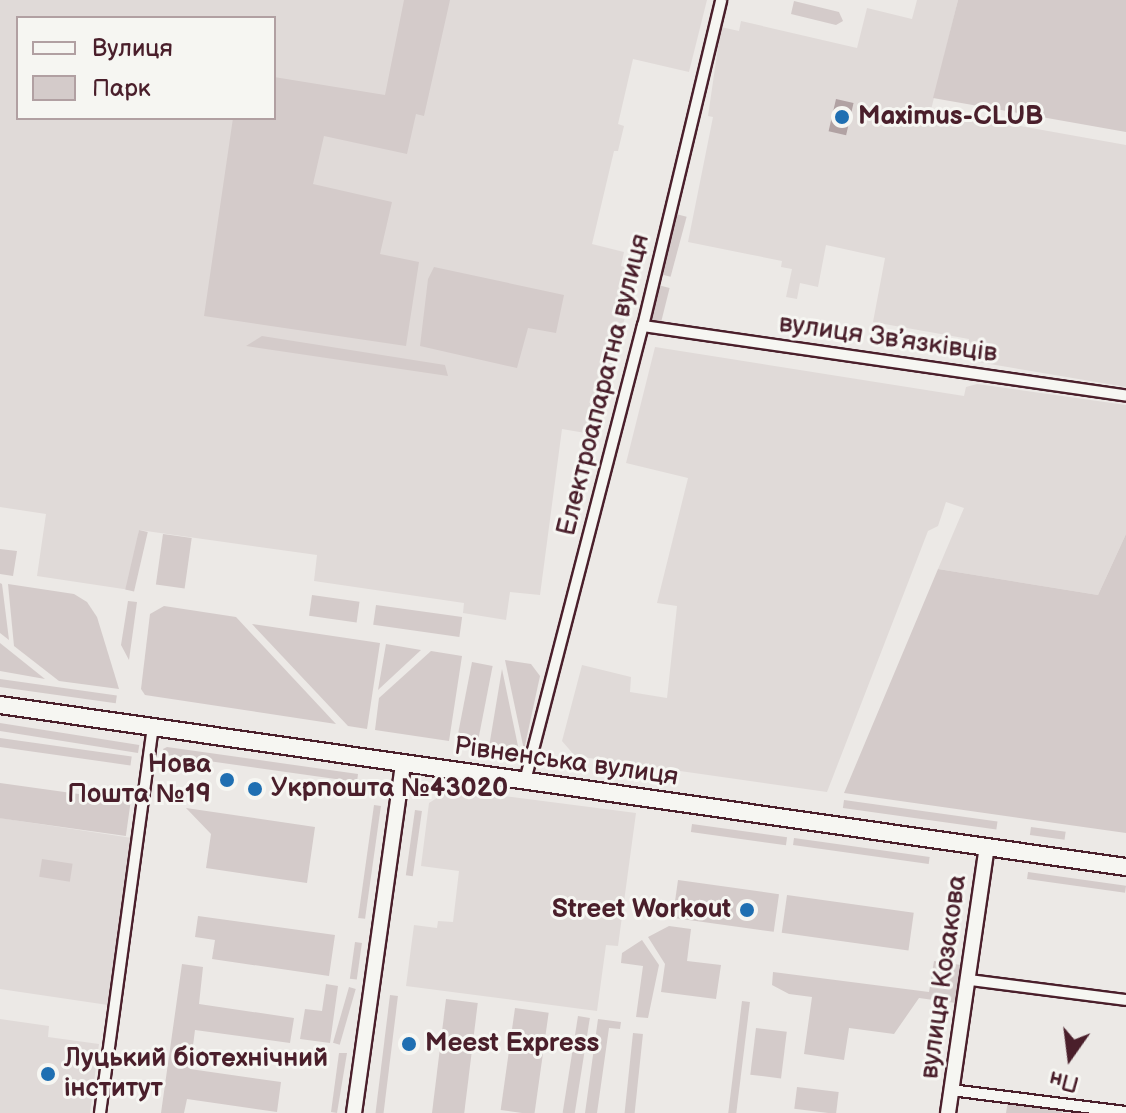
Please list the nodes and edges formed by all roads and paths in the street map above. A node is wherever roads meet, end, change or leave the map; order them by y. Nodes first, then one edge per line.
1 (721, 0) edge
2 (643, 326) junction
3 (1126, 396) edge
4 (0, 705) edge
5 (153, 727) junction
6 (403, 764) junction
7 (525, 781) junction
8 (987, 847) junction
9 (1126, 867) edge
10 (970, 980) junction
11 (1126, 1000) edge
12 (951, 1090) junction
13 (1126, 1112) edge
14 (100, 1113) edge
15 (354, 1113) edge
16 (948, 1113) edge

1 - 2 street, Електроапаратна вулиця
2 - 3 street, вулиця Звʼязківців
2 - 7 street, Електроапаратна вулиця
4 - 5 main road, Рівненська вулиця
5 - 6 main road, Рівненська вулиця
5 - 14 street
6 - 7 main road, Рівненська вулиця
6 - 15 main road
7 - 8 main road, Рівненська вулиця
8 - 9 main road, Рівненська вулиця
8 - 10 main road, вулиця Козакова
10 - 11 street
10 - 12 main road, вулиця Козакова
12 - 13 street
12 - 16 main road, вулиця Козакова

